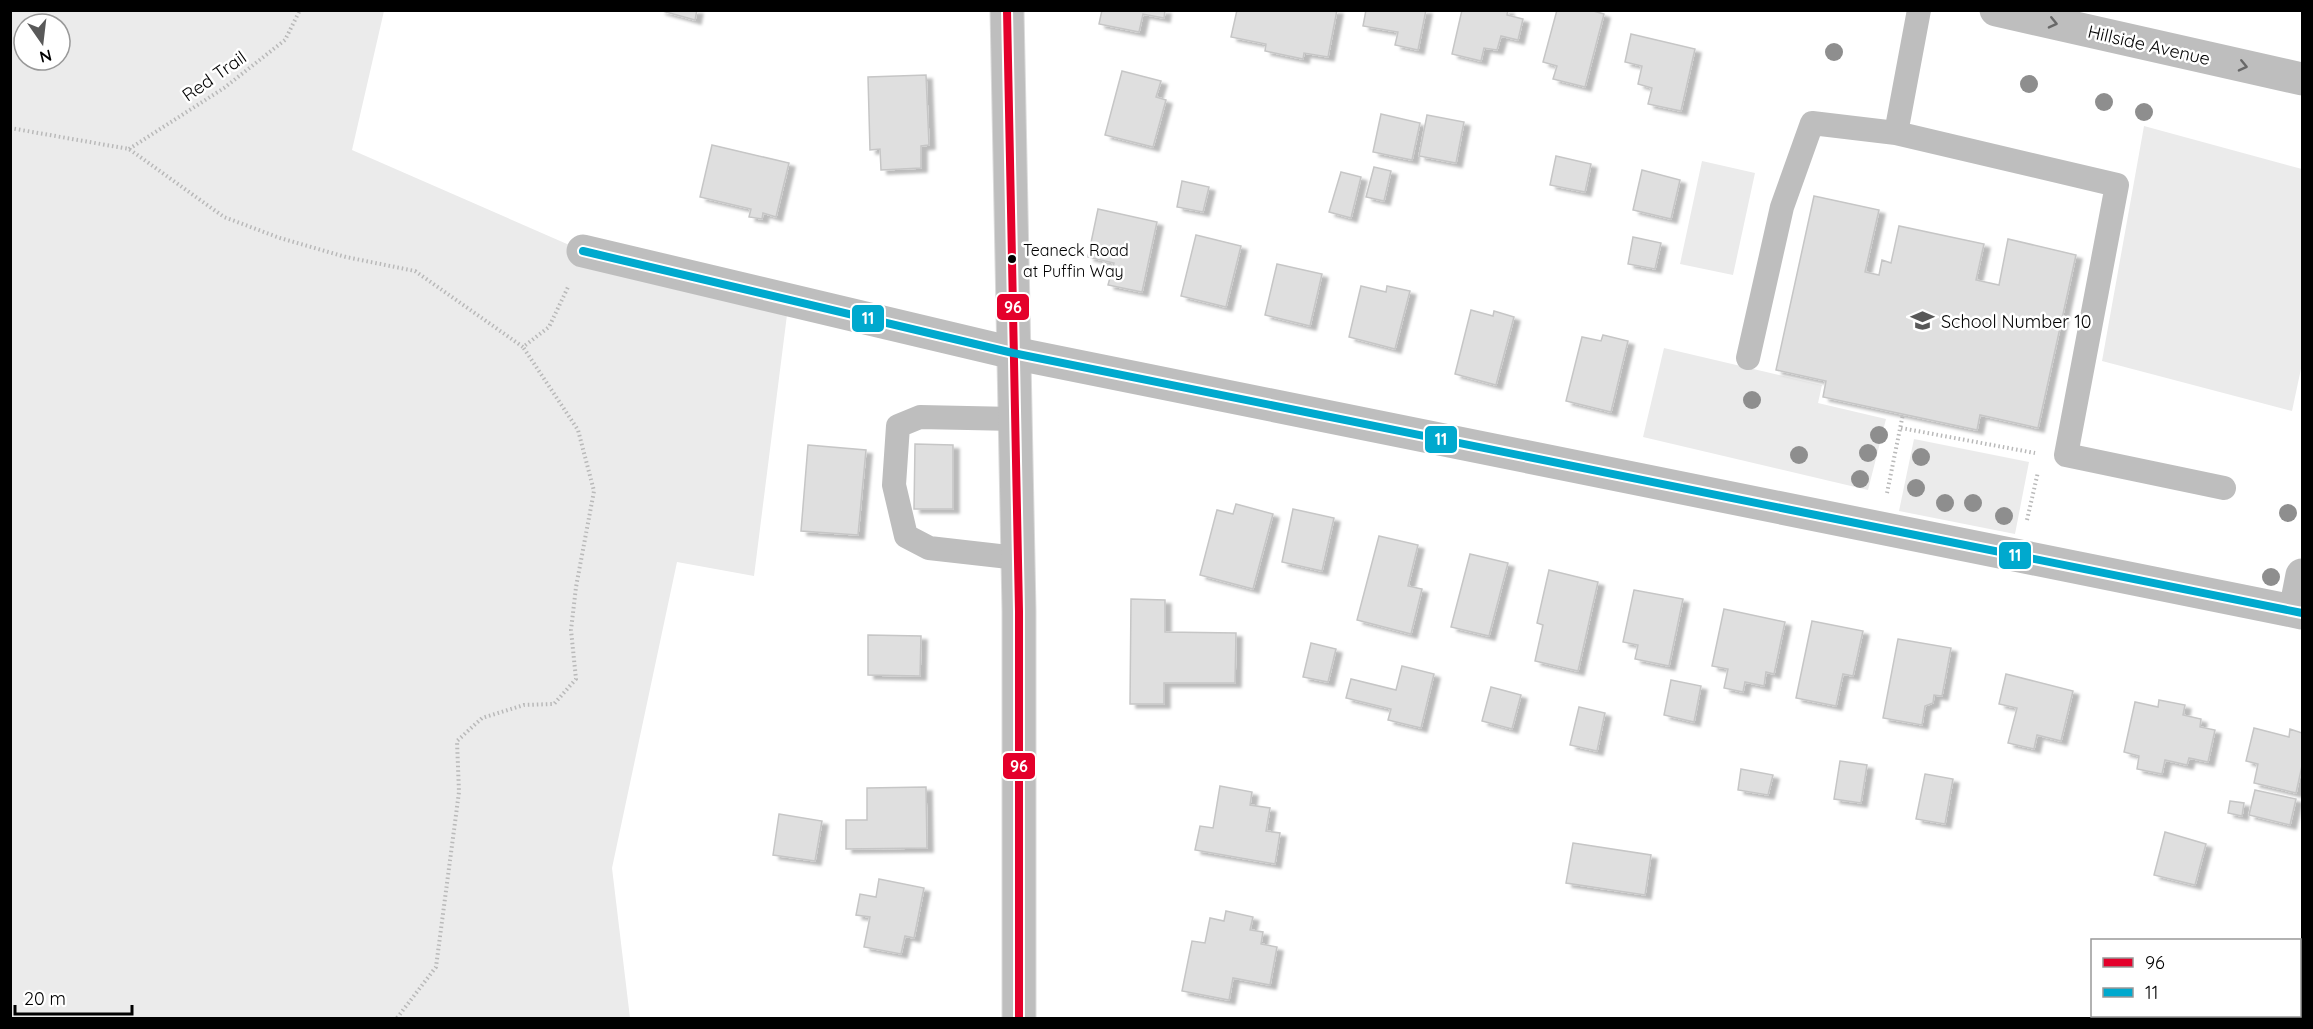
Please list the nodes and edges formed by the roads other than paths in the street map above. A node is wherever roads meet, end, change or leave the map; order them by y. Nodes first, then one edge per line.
1 (1007, 10) edge
2 (1919, 10) edge
3 (1996, 10) edge
4 (2302, 79) edge
5 (1896, 133) junction
6 (584, 251) road end
7 (1013, 353) junction
8 (1748, 358) dead end
9 (1015, 419) junction
10 (2224, 488) dead end
11 (1018, 558) junction
12 (2302, 575) edge
13 (2299, 612) edge
14 (1019, 1018) edge

1 - 7 street
2 - 5 lane
3 -> 4 street, Hillside Avenue
5 - 8 lane
5 - 10 lane
6 - 7 street
7 - 9 street
7 - 13 street
9 - 11 street
9 - 11 lane
11 - 14 street
12 - 13 street

